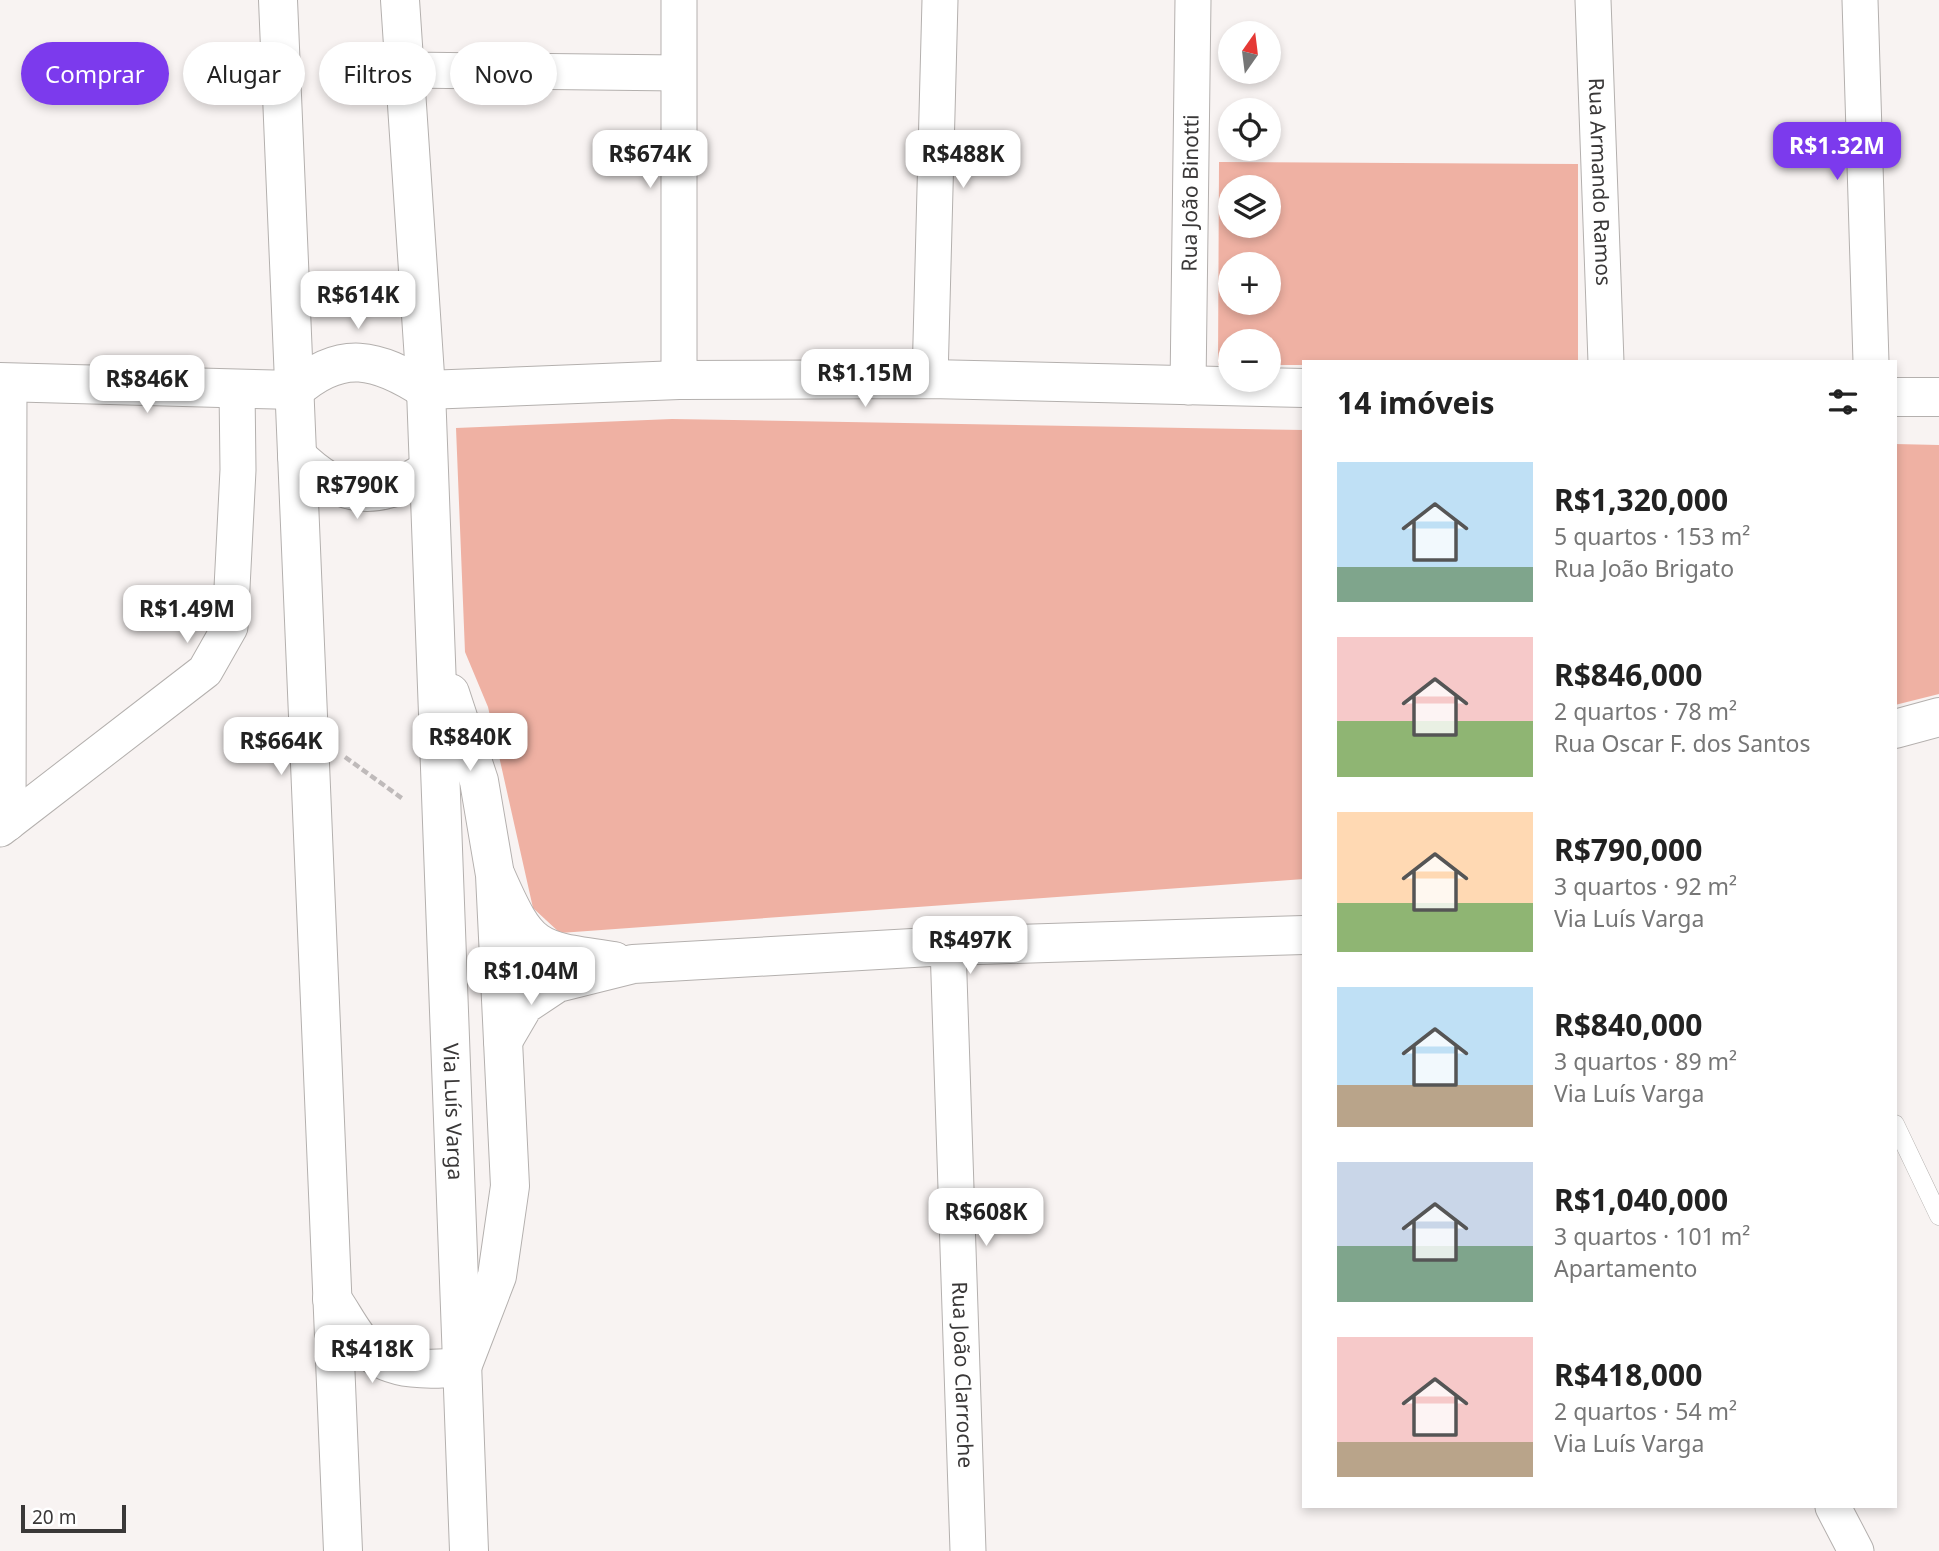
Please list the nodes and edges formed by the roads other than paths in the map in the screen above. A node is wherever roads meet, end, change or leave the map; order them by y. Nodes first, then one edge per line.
1 (278, 0) edge
2 (400, 0) edge
3 (679, 0) edge
4 (940, 0) edge
5 (1193, 0) edge
6 (1593, 0) edge
7 (1860, 0) edge
8 (404, 42) edge
9 (436, 70) edge
10 (678, 73) junction
11 (409, 105) edge
12 (1606, 360) edge
13 (1871, 360) edge
14 (930, 379) junction
15 (679, 380) junction
16 (4, 382) edge
17 (1188, 387) junction
18 (237, 388) junction
19 (1302, 388) edge
20 (295, 390) junction
21 (426, 390) junction
22 (1897, 397) edge
23 (1939, 397) edge
24 (297, 456) junction
25 (428, 470) junction
26 (435, 648) junction
27 (1939, 718) edge
28 (1897, 728) edge
29 (4, 826) edge
30 (495, 875) junction
31 (1302, 935) edge
32 (948, 946) junction
33 (633, 964) junction
34 (503, 1041) junction
35 (1897, 1128) edge
36 (1939, 1216) edge
37 (332, 1298) junction
38 (463, 1367) junction
39 (1834, 1508) edge
40 (343, 1551) edge
41 (470, 1551) edge
42 (968, 1551) edge
43 (1856, 1551) edge

1 - 20 main road
2 - 8 main road, Via Luís Varga
3 - 10 street
4 - 14 street
5 - 17 street, Rua João Binotti
6 - 12 street, Rua Armando Ramos
7 - 13 street
9 - 10 street
10 - 15 street
11 - 21 main road, Via Luís Varga
14 - 15 main road
14 - 17 main road
15 - 21 main road
16 - 18 main road
16 - 29 street
17 - 19 main road
18 - 20 main road
18 - 29 street
20 - 21 main road
20 - 24 main road
21 - 25 main road, Via Luís Varga
22 - 23 main road
24 - 25 main road
24 - 37 main road
25 - 26 main road, Via Luís Varga
26 - 30 main road
26 - 38 main road, Via Luís Varga
27 - 28 main road
30 - 33 main road
30 - 34 main road
31 - 32 main road
32 - 33 main road
32 - 42 street, Rua João Clarroche
33 - 34 main road
34 - 38 main road
35 - 36 lane
37 - 38 main road
37 - 40 main road
38 - 41 main road, Via Luís Varga
39 - 43 street

